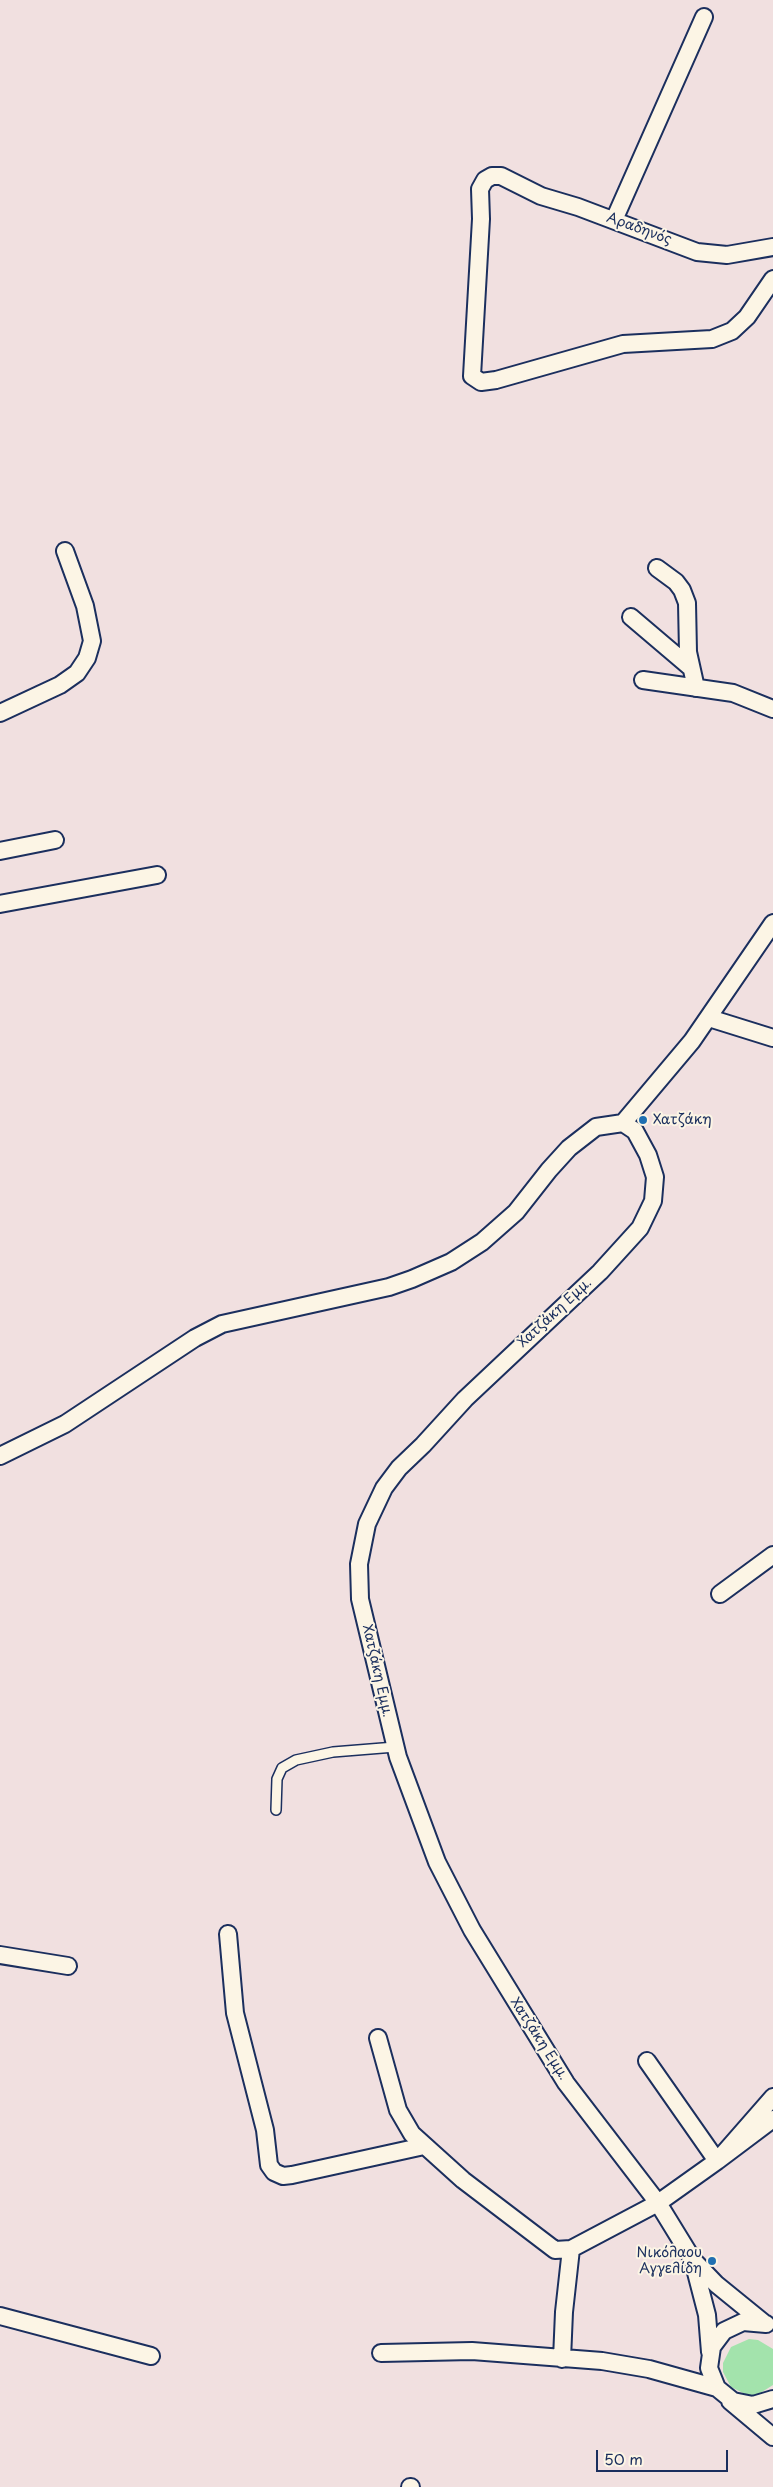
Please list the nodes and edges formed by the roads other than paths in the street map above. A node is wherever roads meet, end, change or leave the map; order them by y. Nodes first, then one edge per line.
1 (704, 17) dead end
2 (614, 220) junction
3 (773, 246) edge
4 (773, 279) edge
5 (65, 551) dead end
6 (657, 568) dead end
7 (631, 616) dead end
8 (691, 668) junction
9 (643, 680) dead end
10 (696, 688) junction
11 (773, 709) edge
12 (0, 713) edge
13 (55, 840) dead end
14 (0, 851) edge
15 (157, 875) dead end
16 (0, 904) edge
17 (773, 923) edge
18 (708, 1018) junction
19 (773, 1038) edge
20 (623, 1123) junction
21 (0, 1456) edge
22 (773, 1555) edge
23 (720, 1594) dead end
24 (395, 1746) junction
25 (276, 1810) dead end
26 (228, 1934) dead end
27 (0, 1955) edge
28 (68, 1966) dead end
29 (378, 2038) dead end
30 (647, 2061) dead end
31 (773, 2097) edge
32 (773, 2119) edge
33 (424, 2146) junction
34 (717, 2161) junction
35 (658, 2203) junction
36 (571, 2249) junction
37 (692, 2260) junction
38 (0, 2316) edge
39 (768, 2326) edge
40 (381, 2353) dead end
41 (710, 2354) junction
42 (151, 2356) dead end
43 (565, 2359) junction
44 (722, 2393) junction
45 (773, 2399) edge
46 (773, 2437) edge

1 - 2 street
2 - 3 street, Αραδηνός
2 - 4 street, Αραδηνός
5 - 12 street
6 - 8 street
7 - 8 street
8 - 10 street
9 - 10 street
10 - 11 street
13 - 14 street
15 - 16 street
17 - 18 street
18 - 19 street
18 - 20 street
20 - 21 street
20 - 24 street, Χατζάκη Εμμ.
22 - 23 street
24 - 25 lane
24 - 35 street, Χατζάκη Εμμ.
26 - 33 street
27 - 28 street
29 - 33 street
30 - 34 street
31 - 34 street
32 - 34 street
33 - 36 street
34 - 35 street
35 - 36 street
35 - 37 street, Χατζάκη Εμμ.
36 - 43 street
37 - 39 street
37 - 41 street
38 - 42 street
39 - 41 street
40 - 43 street
41 - 44 street
43 - 44 street
44 - 45 street
44 - 46 street

